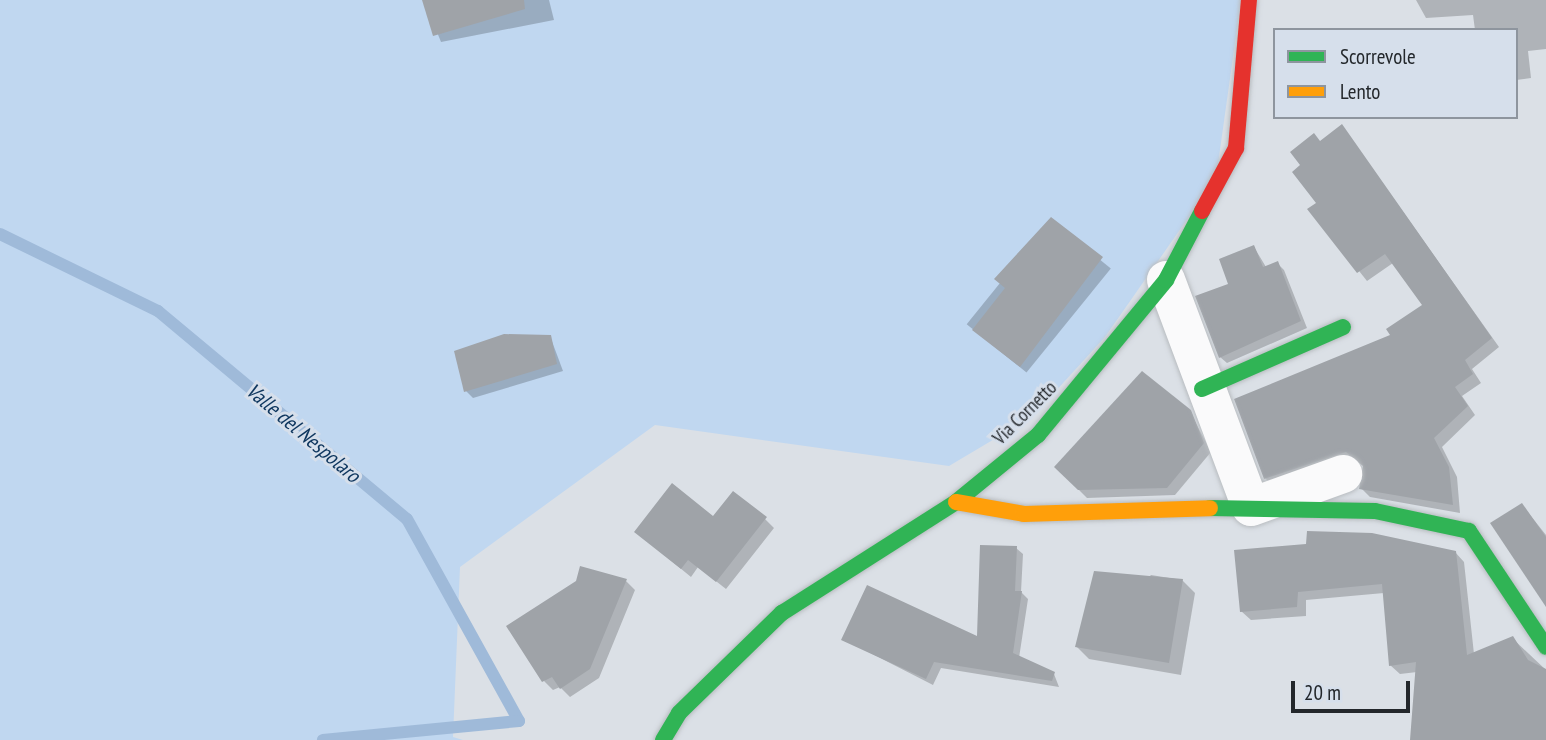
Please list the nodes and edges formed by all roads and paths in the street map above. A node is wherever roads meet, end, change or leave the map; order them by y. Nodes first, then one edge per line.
1 (1250, 0) edge
2 (1166, 280) junction
3 (1343, 327) dead end
4 (1202, 389) junction
5 (1343, 474) dead end
6 (956, 502) junction
7 (1251, 507) junction
8 (1546, 647) edge
9 (663, 740) edge

1 - 2 street, Via Cornetto
2 - 4 street
2 - 6 street, Via Cornetto
3 - 4 street
4 - 7 street
5 - 7 street
6 - 7 street
6 - 9 street, Via Cornetto
7 - 8 street

